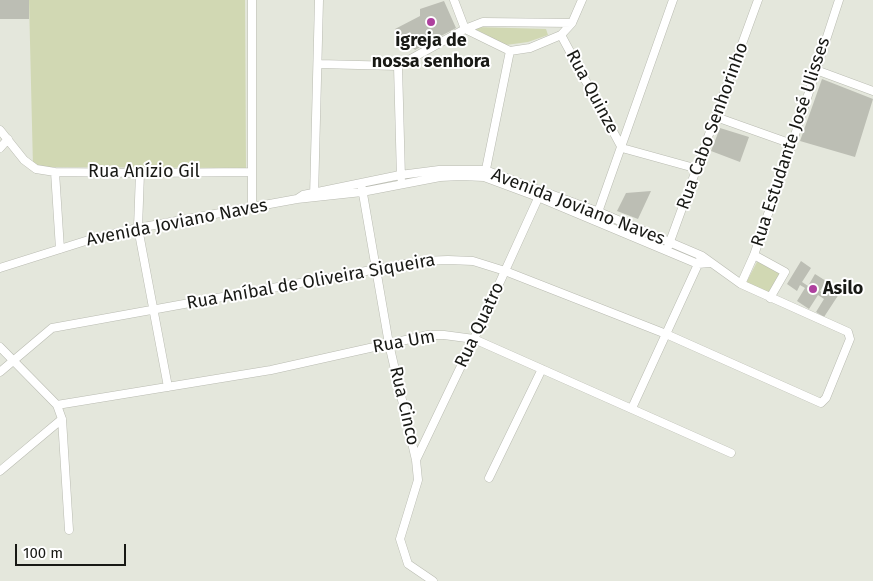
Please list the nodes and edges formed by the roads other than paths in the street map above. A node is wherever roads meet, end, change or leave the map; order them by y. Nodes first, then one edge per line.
1 (252, 0) edge
2 (320, 0) edge
3 (454, 0) edge
4 (582, 0) edge
5 (673, 0) edge
6 (758, 0) edge
7 (839, 0) edge
8 (572, 24) junction
9 (465, 29) junction
10 (561, 35) junction
11 (510, 51) junction
12 (319, 64) junction
13 (398, 66) junction
14 (816, 70) junction
15 (873, 91) edge
16 (716, 117) junction
17 (0, 130) edge
18 (8, 139) junction
19 (792, 144) junction
20 (0, 148) edge
21 (622, 148) junction
22 (698, 169) junction
23 (55, 172) junction
24 (251, 172) junction
25 (140, 173) junction
26 (485, 174) junction
27 (400, 175) junction
28 (402, 185) junction
29 (362, 188) junction
30 (540, 193) junction
31 (314, 196) junction
32 (252, 207) junction
33 (599, 212) junction
34 (594, 221) junction
35 (138, 228) junction
36 (670, 243) junction
37 (60, 249) junction
38 (667, 251) junction
39 (754, 255) junction
40 (700, 260) junction
41 (0, 268) edge
42 (377, 269) junction
43 (505, 271) junction
44 (741, 284) junction
45 (770, 298) junction
46 (153, 310) junction
47 (666, 334) junction
48 (474, 339) junction
49 (389, 344) junction
50 (0, 347) edge
51 (12, 361) junction
52 (542, 369) junction
53 (0, 372) edge
54 (168, 387) junction
55 (823, 402) joint
56 (57, 405) junction
57 (632, 408) junction
58 (62, 419) junction
59 (731, 453) dead end
60 (416, 460) junction
61 (0, 471) edge
62 (489, 478) dead end
63 (68, 530) dead end
64 (433, 581) edge

1 - 24 street
2 - 12 street
3 - 9 street
4 - 8 street
5 - 21 street
6 - 16 street, Rua Cabo Senhorinho
7 - 14 street, Rua Estudante José Ulisses
8 - 9 street
8 - 10 street
9 - 11 street
9 - 13 street
10 - 11 street
10 - 21 street, Rua Quinze
11 - 26 street
12 - 13 street
12 - 31 street
13 - 27 street
14 - 15 street
14 - 19 street, Rua Estudante José Ulisses
16 - 19 street
16 - 22 street, Rua Cabo Senhorinho
17 - 18 street
18 - 20 street
18 - 23 street, Rua Anízio Gil
19 - 39 street, Rua Estudante José Ulisses
21 - 22 street
21 - 33 street
22 - 36 street, Rua Cabo Senhorinho
23 - 25 street, Rua Anízio Gil
23 - 37 street
24 - 25 street, Rua Anízio Gil
24 - 32 street
25 - 35 street
26 - 27 street, Avenida Joviano Naves
26 - 28 street, Avenida Joviano Naves
26 - 30 street, Avenida Joviano Naves
27 - 28 street
27 - 29 street, Avenida Joviano Naves
28 - 29 street, Avenida Joviano Naves
29 - 31 street, Avenida Joviano Naves
29 - 42 street, Rua Cinco
30 - 33 street, Avenida Joviano Naves
30 - 34 street, Avenida Joviano Naves
30 - 43 street, Rua Quatro
31 - 32 street, Avenida Joviano Naves
32 - 35 street, Avenida Joviano Naves
33 - 34 street
33 - 36 street, Avenida Joviano Naves
34 - 38 street, Avenida Joviano Naves
35 - 37 street, Avenida Joviano Naves
35 - 46 street
36 - 38 street, Rua Cabo Senhorinho
36 - 40 street, Avenida Joviano Naves
37 - 41 street, Avenida Joviano Naves
38 - 40 street, Avenida Joviano Naves
39 - 44 street, Rua Estudante José Ulisses
39 - 45 street
40 - 44 street, Avenida Joviano Naves
40 - 47 street
42 - 43 street, Rua Aníbal de Oliveira Siqueira
42 - 46 street, Rua Aníbal de Oliveira Siqueira
42 - 49 street, Rua Cinco
43 - 47 street, Rua Aníbal de Oliveira Siqueira
43 - 48 street, Rua Quatro
44 - 45 street, Avenida Joviano Naves
45 - 55 street, Avenida Joviano Naves
46 - 51 street, Rua Aníbal de Oliveira Siqueira
46 - 54 street
47 - 55 street, Rua Aníbal de Oliveira Siqueira
47 - 57 street
48 - 49 street, Rua Um
48 - 52 street, Rua Um
48 - 60 street, Rua Quatro
49 - 54 street, Rua Um
49 - 60 street, Rua Cinco
50 - 51 street
51 - 53 street, Rua Aníbal de Oliveira Siqueira
51 - 56 street
52 - 57 street, Rua Um
52 - 62 street
54 - 56 street, Rua Um
56 - 58 street
57 - 59 street, Rua Um
58 - 61 street
58 - 63 street
60 - 64 street, Rua Cinco

